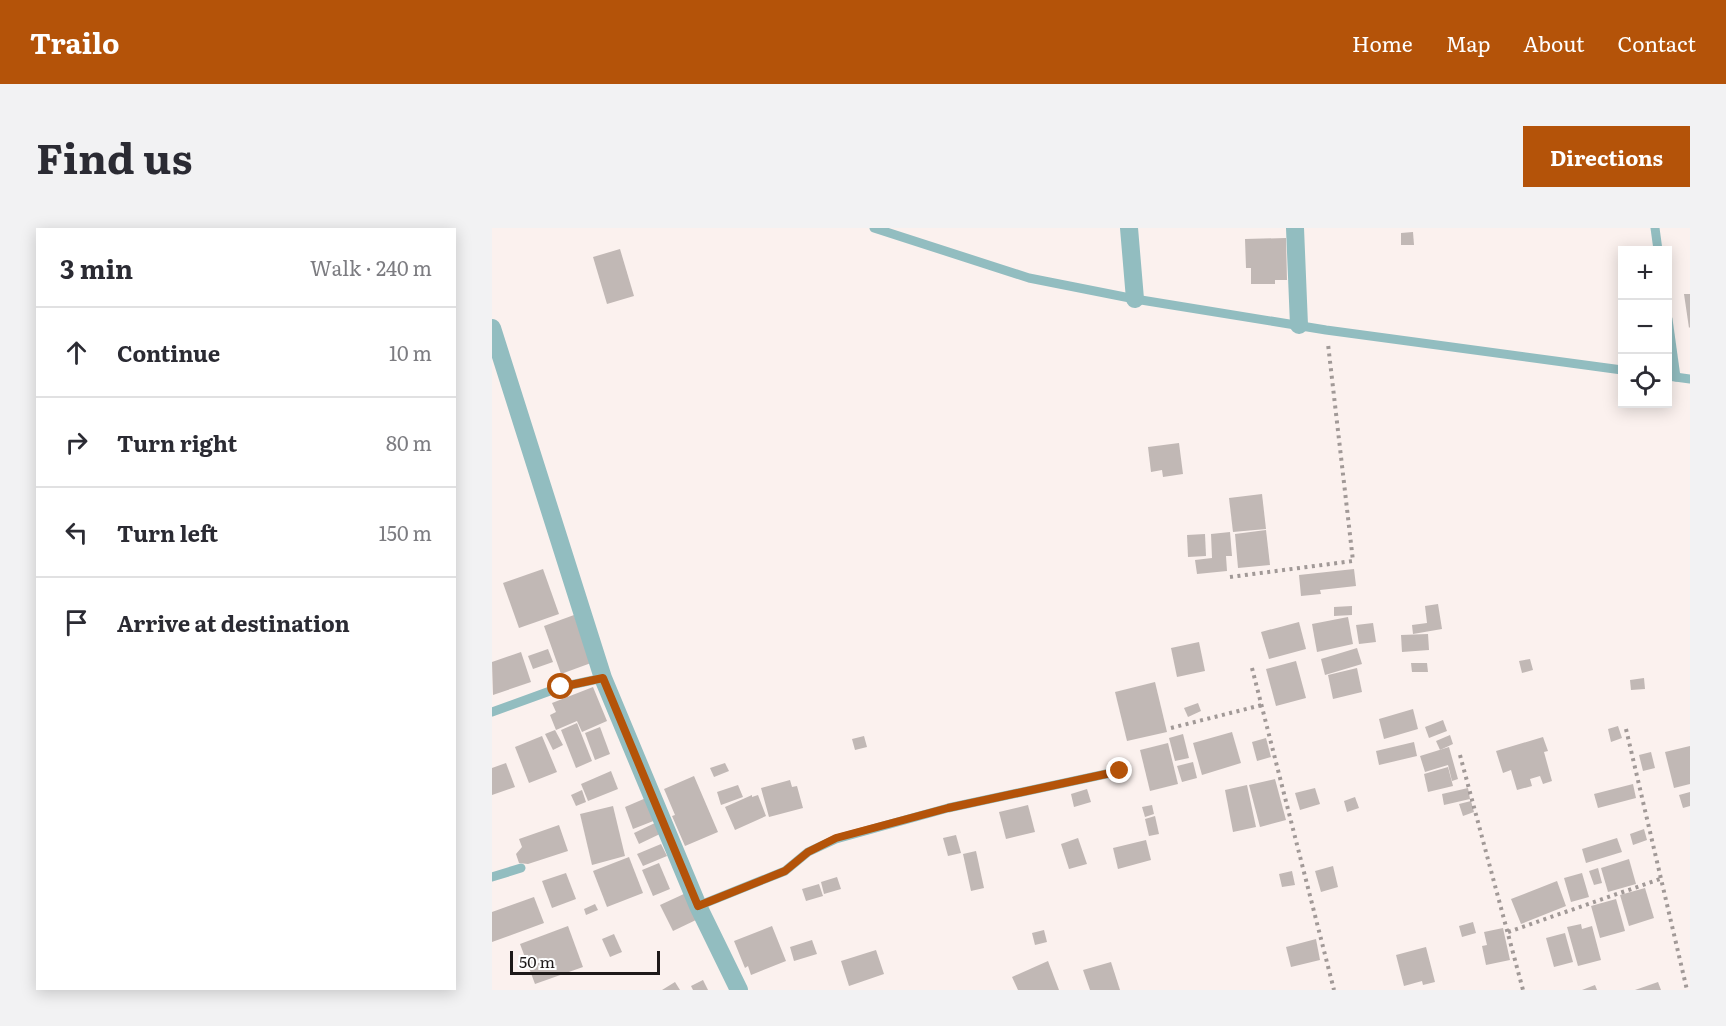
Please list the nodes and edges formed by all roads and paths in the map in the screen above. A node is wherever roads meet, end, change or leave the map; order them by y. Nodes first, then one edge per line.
1 (874, 228) edge
2 (1129, 228) edge
3 (1295, 228) edge
4 (1654, 228) edge
5 (895, 232) edge
6 (1657, 246) edge
7 (1135, 299) junction
8 (1299, 325) junction
9 (492, 328) edge
10 (1326, 330) junction
11 (1618, 369) edge
12 (1672, 377) edge
13 (1690, 379) edge
14 (1230, 577) dead end
15 (1252, 668) dead end
16 (603, 678) junction
17 (1262, 705) junction
18 (492, 712) edge
19 (1171, 728) dead end
20 (1626, 729) dead end
21 (1460, 755) dead end
22 (1120, 771) dead end
23 (521, 868) dead end
24 (492, 878) edge
25 (1660, 879) junction
26 (698, 906) junction
27 (1508, 932) junction
28 (739, 990) edge
29 (1334, 990) edge
30 (1523, 990) edge
31 (1687, 990) edge

1 - 5 lane
2 - 7 street
3 - 8 street
4 - 6 lane
5 - 7 lane
7 - 8 lane
8 - 10 lane
9 - 16 street
10 - 11 lane
10 - 14 path
12 - 13 lane
15 - 17 path
16 - 18 lane
16 - 26 street
17 - 19 path
17 - 29 path
20 - 25 path
21 - 27 path
22 - 26 lane
23 - 24 lane
25 - 27 path
25 - 31 path
26 - 28 street
27 - 30 path

